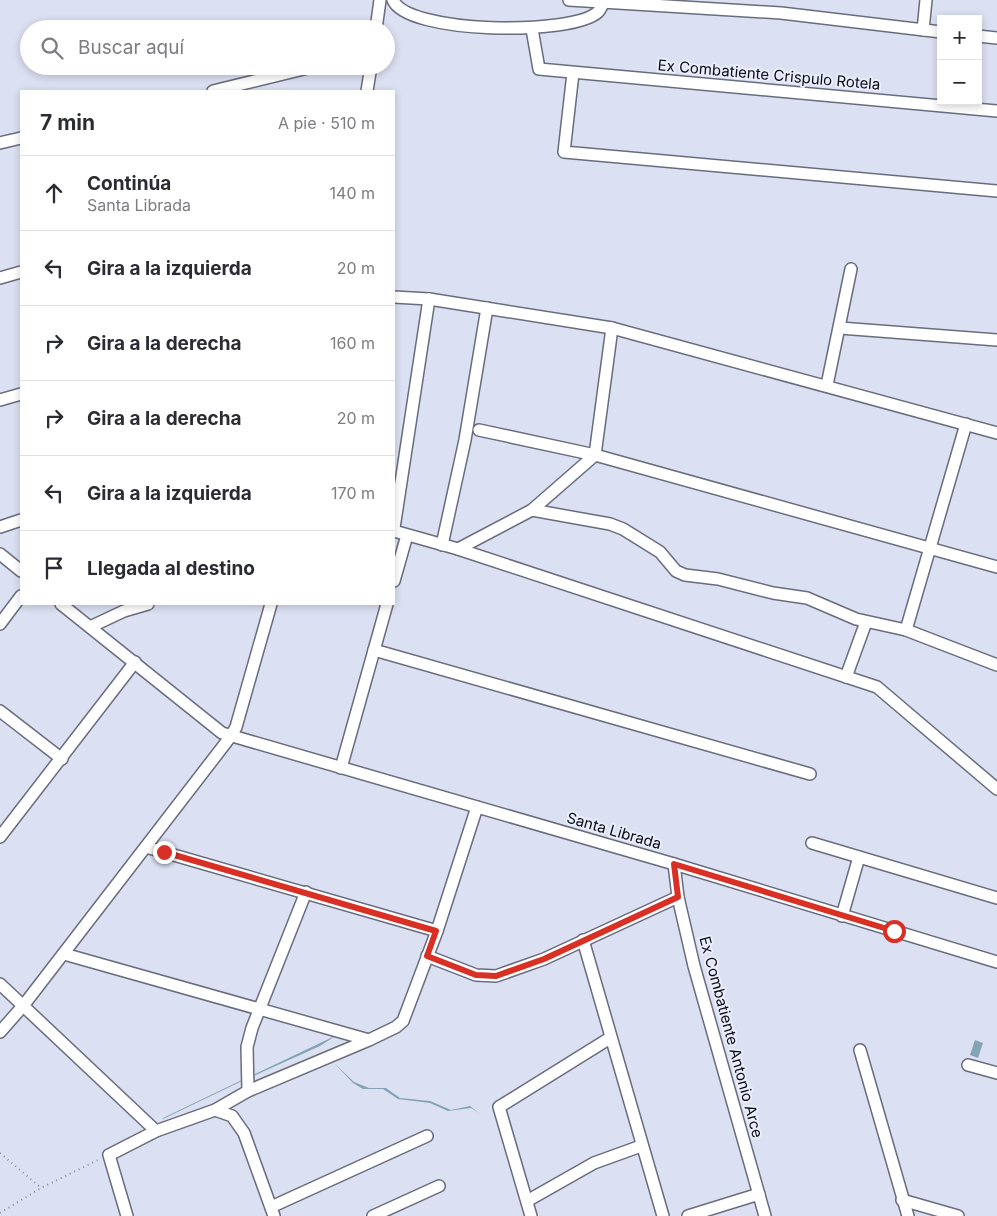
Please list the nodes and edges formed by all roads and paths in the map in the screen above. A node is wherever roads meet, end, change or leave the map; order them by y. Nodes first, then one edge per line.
1 (380, 0) edge
2 (393, 0) edge
3 (569, 0) edge
4 (926, 0) edge
5 (604, 2) junction
6 (743, 5) edge
7 (377, 20) edge
8 (532, 29) junction
9 (923, 30) junction
10 (937, 32) edge
11 (982, 36) edge
12 (997, 38) edge
13 (573, 73) junction
14 (279, 75) edge
15 (370, 75) edge
16 (217, 90) edge
17 (367, 90) edge
18 (997, 111) edge
19 (20, 138) edge
20 (0, 143) edge
21 (997, 191) edge
22 (851, 268) dead end
23 (20, 272) edge
24 (0, 278) edge
25 (395, 297) edge
26 (429, 299) junction
27 (488, 308) junction
28 (612, 328) junction
29 (840, 328) junction
30 (997, 340) edge
31 (827, 385) junction
32 (20, 394) edge
33 (0, 400) edge
34 (966, 424) junction
35 (479, 430) dead end
36 (997, 433) edge
37 (595, 455) junction
38 (532, 510) junction
39 (20, 520) edge
40 (395, 523) edge
41 (0, 527) edge
42 (395, 530) edge
43 (407, 535) junction
44 (442, 545) junction
45 (930, 548) junction
46 (458, 549) junction
47 (0, 554) edge
48 (997, 566) edge
49 (20, 570) edge
50 (395, 577) edge
51 (20, 597) edge
52 (63, 605) edge
53 (145, 605) edge
54 (271, 605) edge
55 (387, 605) edge
56 (866, 622) junction
57 (0, 624) edge
58 (90, 627) junction
59 (906, 630) junction
60 (374, 650) junction
61 (135, 662) junction
62 (996, 663) edge
63 (846, 677) junction
64 (0, 711) edge
65 (226, 735) junction
66 (62, 759) junction
67 (341, 768) junction
68 (810, 774) dead end
69 (997, 789) edge
70 (477, 807) junction
71 (0, 837) edge
72 (812, 843) dead end
73 (146, 847) junction
74 (859, 857) junction
75 (674, 864) junction
76 (306, 892) junction
77 (678, 897) junction
78 (997, 898) edge
79 (842, 916) junction
80 (436, 931) junction
81 (583, 940) junction
82 (64, 954) junction
83 (427, 956) junction
84 (997, 962) edge
85 (0, 984) edge
86 (23, 1006) junction
87 (260, 1010) junction
88 (0, 1032) edge
89 (610, 1038) junction
90 (369, 1040) junction
91 (860, 1050) dead end
92 (968, 1065) dead end
93 (997, 1073) edge
94 (248, 1091) junction
95 (215, 1110) junction
96 (156, 1131) junction
97 (427, 1136) dead end
98 (641, 1146) junction
99 (0, 1153) edge
100 (110, 1155) junction
101 (439, 1186) dead end
102 (40, 1188) junction
103 (759, 1194) junction
104 (902, 1200) junction
105 (527, 1201) junction
106 (273, 1212) edge
107 (0, 1213) edge
108 (127, 1216) edge
109 (373, 1216) edge
110 (531, 1216) edge
111 (663, 1216) edge
112 (688, 1216) edge
113 (765, 1216) edge
114 (908, 1216) edge
115 (958, 1216) edge

1 - 7 street
2 - 8 street
3 - 5 street
4 - 9 street
5 - 6 street
5 - 8 street
6 - 9 street
8 - 13 street, Ex Combatiente Crispulo Rotela
9 - 10 street
11 - 12 street
13 - 18 street, Ex Combatiente Crispulo Rotela
13 - 21 street
14 - 16 street
15 - 17 street
19 - 20 street
22 - 29 street
23 - 24 street
25 - 26 street
26 - 27 street
26 - 40 street
27 - 28 street
27 - 44 street
28 - 31 street
28 - 37 street
29 - 30 street
29 - 31 street
31 - 34 street
32 - 33 street
34 - 36 street
34 - 45 street
35 - 37 street
37 - 38 street
37 - 45 street
38 - 46 street
38 - 56 street
39 - 41 street
42 - 43 street
43 - 44 street
43 - 50 street
44 - 46 street
45 - 48 street
45 - 59 street
46 - 63 street
47 - 49 street
51 - 57 street
52 - 58 street
53 - 58 street
54 - 65 street
55 - 60 street
56 - 59 street
56 - 63 street
58 - 61 street
59 - 62 street
60 - 67 street
60 - 68 street
61 - 65 street
61 - 66 street
63 - 69 street
64 - 66 street
65 - 67 street, Santa Librada
65 - 73 street
66 - 71 street
67 - 70 street, Santa Librada
70 - 75 street, Santa Librada
70 - 80 street
72 - 74 street
73 - 76 street
73 - 82 street
74 - 78 street
74 - 79 street
75 - 77 street, Ex Combatiente Antonio Arce
75 - 79 street, Santa Librada
76 - 80 street
76 - 87 street
77 - 81 street
77 - 103 street, Ex Combatiente Antonio Arce
79 - 84 street, Santa Librada
80 - 83 street
81 - 83 street
81 - 89 street
82 - 86 street
82 - 87 street
83 - 90 street
85 - 86 street
86 - 88 street
86 - 96 street
87 - 90 street
87 - 94 street
89 - 98 street
89 - 105 street
90 - 94 street
91 - 104 street
92 - 93 street
94 - 95 street
95 - 96 street
95 - 106 street
96 - 100 street
97 - 106 street
98 - 105 street
98 - 111 street
99 - 102 path
100 - 102 path
100 - 108 street
101 - 109 street
102 - 107 path
103 - 112 street
103 - 113 street, Ex Combatiente Antonio Arce
104 - 114 street
104 - 115 street
105 - 110 street

